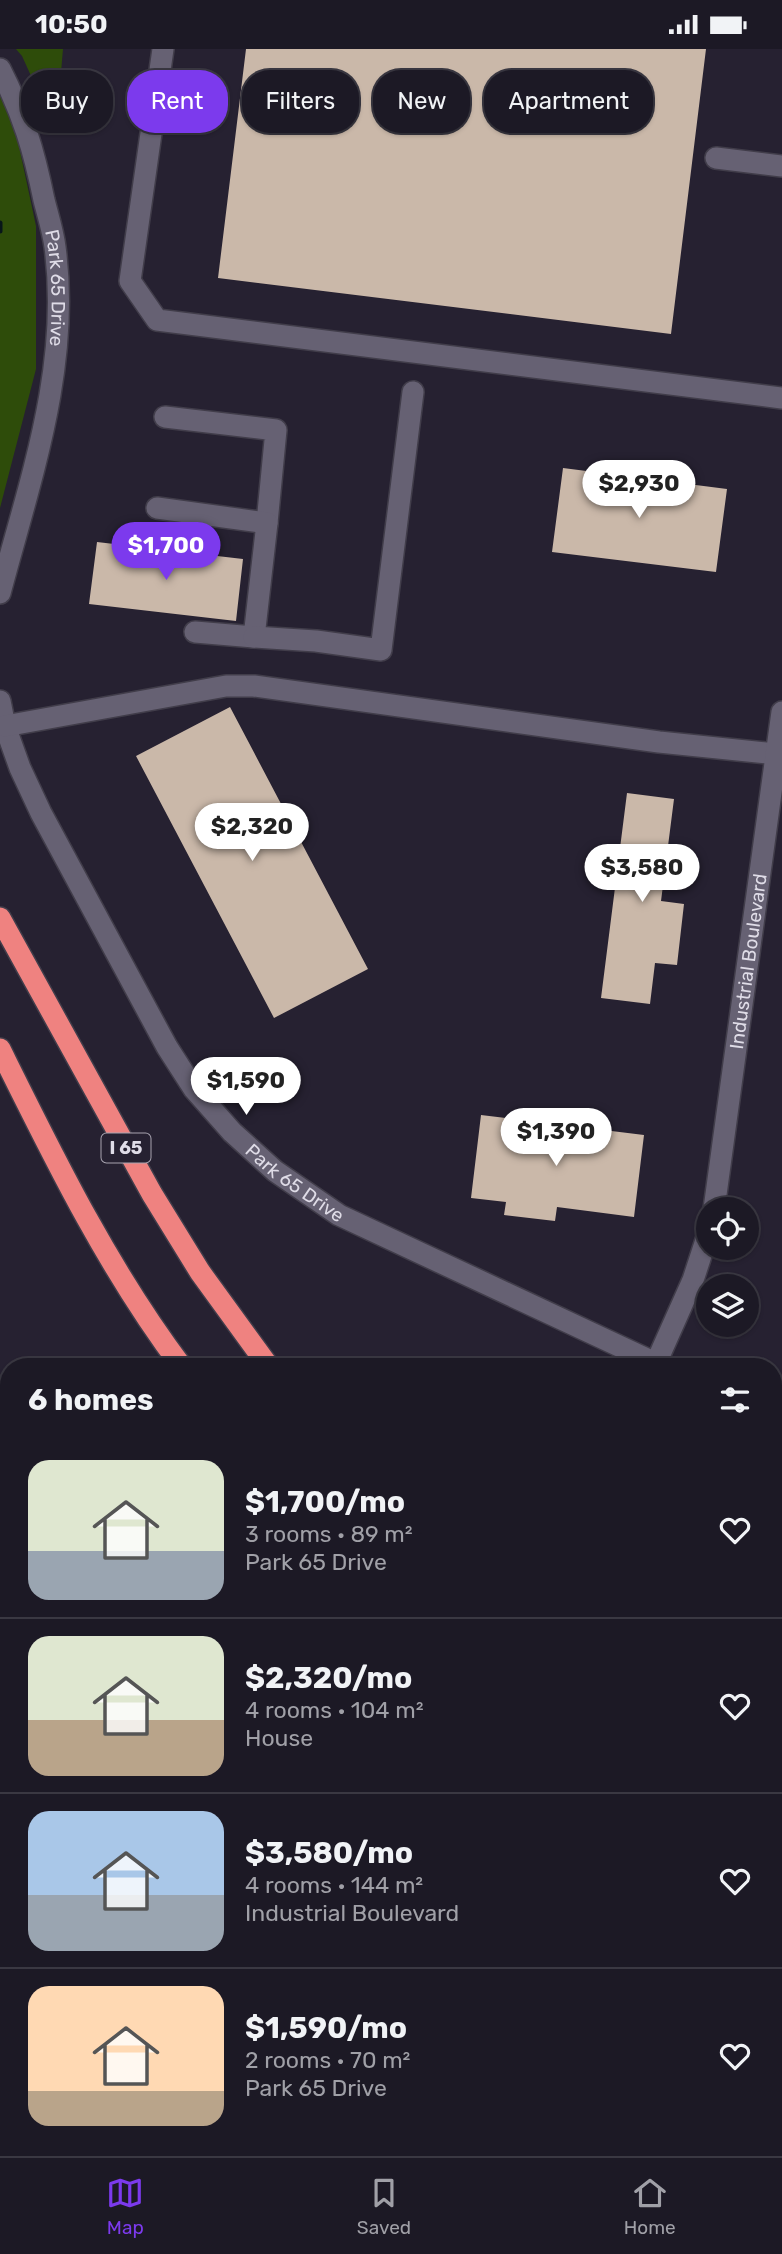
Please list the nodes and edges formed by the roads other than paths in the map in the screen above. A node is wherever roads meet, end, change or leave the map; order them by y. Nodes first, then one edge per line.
1 (163, 49) edge
2 (0, 69) edge
3 (716, 158) dead end
4 (782, 166) edge
5 (413, 392) dead end
6 (782, 398) edge
7 (165, 417) dead end
8 (157, 508) dead end
9 (267, 523) junction
10 (0, 593) edge
11 (195, 632) dead end
12 (254, 637) junction
13 (0, 701) edge
14 (782, 712) edge
15 (5, 726) junction
16 (776, 754) junction
17 (0, 918) edge
18 (0, 1049) edge
19 (716, 1197) edge
20 (700, 1260) edge
21 (176, 1358) edge
22 (262, 1358) edge
23 (645, 1358) edge
24 (663, 1358) edge

1 - 6 street
2 - 10 street, Park 65 Drive
3 - 4 street
5 - 12 street
7 - 9 street
8 - 9 street
9 - 12 street
11 - 12 street
13 - 15 street, Park 65 Drive
14 - 16 street, Industrial Boulevard
15 - 16 street
15 - 23 street, Park 65 Drive
16 - 19 street, Industrial Boulevard
17 - 22 highway, I 65
18 - 21 highway
20 - 24 street

